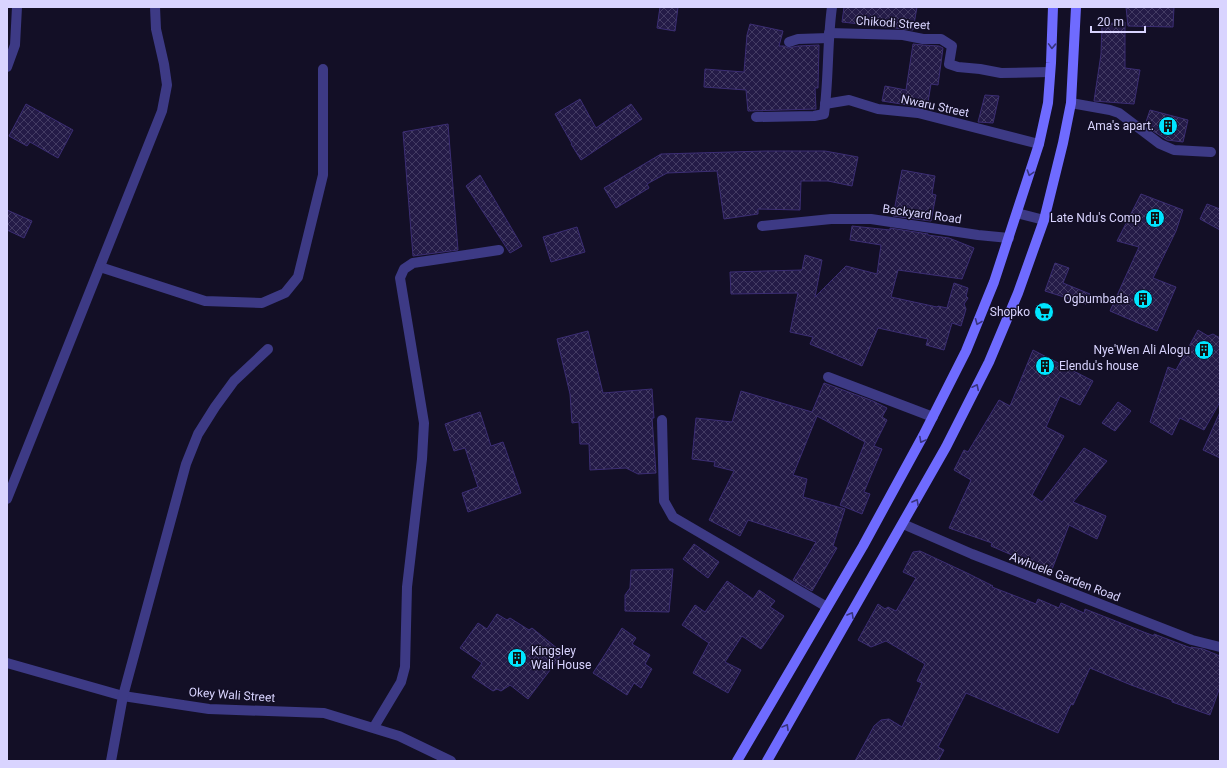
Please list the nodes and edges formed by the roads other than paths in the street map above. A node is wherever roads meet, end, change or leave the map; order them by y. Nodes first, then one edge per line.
1 (17, 7) edge
2 (155, 7) edge
3 (832, 7) edge
4 (1053, 7) edge
5 (1076, 7) edge
6 (829, 36) junction
7 (789, 42) dead end
8 (7, 67) edge
9 (323, 69) dead end
10 (1050, 72) junction
11 (1071, 103) junction
12 (825, 104) junction
13 (756, 117) dead end
14 (1039, 144) junction
15 (1211, 152) dead end
16 (1017, 213) junction
17 (1044, 220) junction
18 (762, 226) dead end
19 (1009, 238) junction
20 (499, 250) dead end
21 (100, 267) junction
22 (268, 349) dead end
23 (828, 377) dead end
24 (933, 417) junction
25 (662, 420) dead end
26 (7, 499) edge
27 (903, 524) junction
28 (827, 607) junction
29 (1220, 647) edge
30 (7, 663) edge
31 (123, 696) junction
32 (374, 727) junction
33 (111, 761) edge
34 (451, 761) edge
35 (737, 761) edge
36 (767, 761) edge

1 - 8 street
2 - 21 street
3 - 6 street
4 -> 10 main road
5 - 11 main road
6 - 7 street
6 - 10 street, Chikodi Street
6 - 12 street
9 - 21 street
10 - 14 main road
11 - 15 street
11 - 17 main road
12 - 13 street
12 - 14 street, Nwaru Street
14 -> 16 main road
16 - 17 street
16 - 19 main road
27 -> 17 main road
18 - 19 street, Backyard Road
19 -> 24 main road
20 - 32 street
21 - 26 street
22 - 31 street
23 - 24 street
24 -> 28 main road
25 - 28 street
27 - 29 street, Awhuele Garden Road
36 -> 27 main road
28 - 35 main road
30 - 31 street, Okey Wali Street
31 - 32 street, Okey Wali Street
31 - 33 street
32 - 34 street, Okey Wali Street

